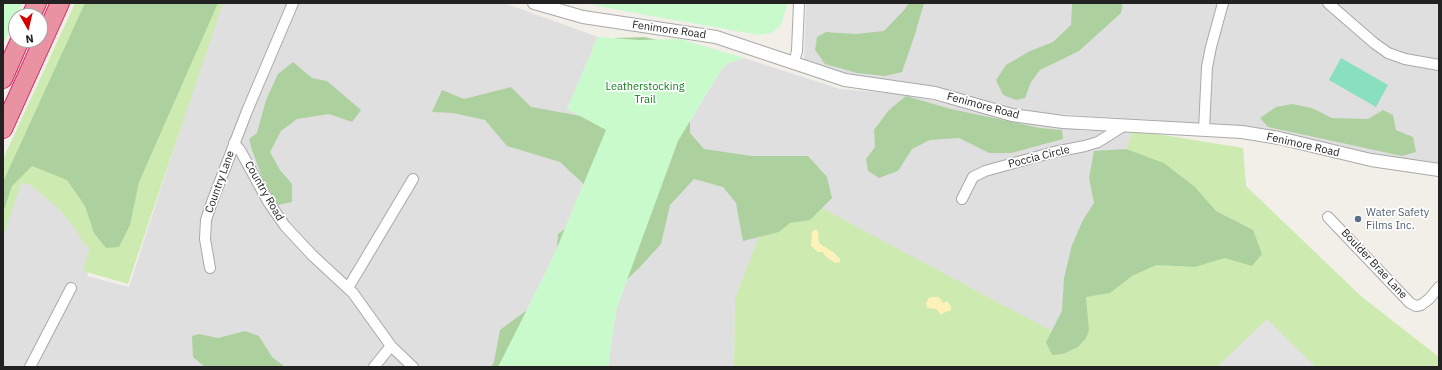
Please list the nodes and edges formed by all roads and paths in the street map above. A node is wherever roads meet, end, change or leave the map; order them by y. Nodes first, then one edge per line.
1 (60, 3) edge
2 (293, 3) edge
3 (534, 3) edge
4 (799, 3) edge
5 (1223, 3) edge
6 (1328, 3) edge
7 (17, 48) edge
8 (794, 62) junction
9 (1439, 65) edge
10 (3, 79) edge
11 (1125, 125) junction
12 (3, 128) edge
13 (1204, 130) junction
14 (234, 143) junction
15 (1439, 170) edge
16 (413, 179) dead end
17 (962, 199) dead end
18 (1328, 217) dead end
19 (210, 268) dead end
20 (1439, 287) edge
21 (71, 288) dead end
22 (348, 288) junction
23 (391, 346) junction
24 (30, 367) edge
25 (374, 367) edge
26 (413, 367) edge

1 - 12 highway
2 - 14 street
3 - 8 street, Fenimore Road
4 - 8 street
5 - 13 street
6 - 9 street
7 - 10 highway
8 - 11 street, Fenimore Road
11 - 13 street, Fenimore Road
11 - 17 street, Poccia Circle
13 - 15 street, Fenimore Road
14 - 19 street, Country Lane
14 - 22 street, Country Road
16 - 22 street
18 - 20 street, Boulder Brae Lane
21 - 24 street
22 - 23 street, Country Road
23 - 25 street
23 - 26 street, Country Road

